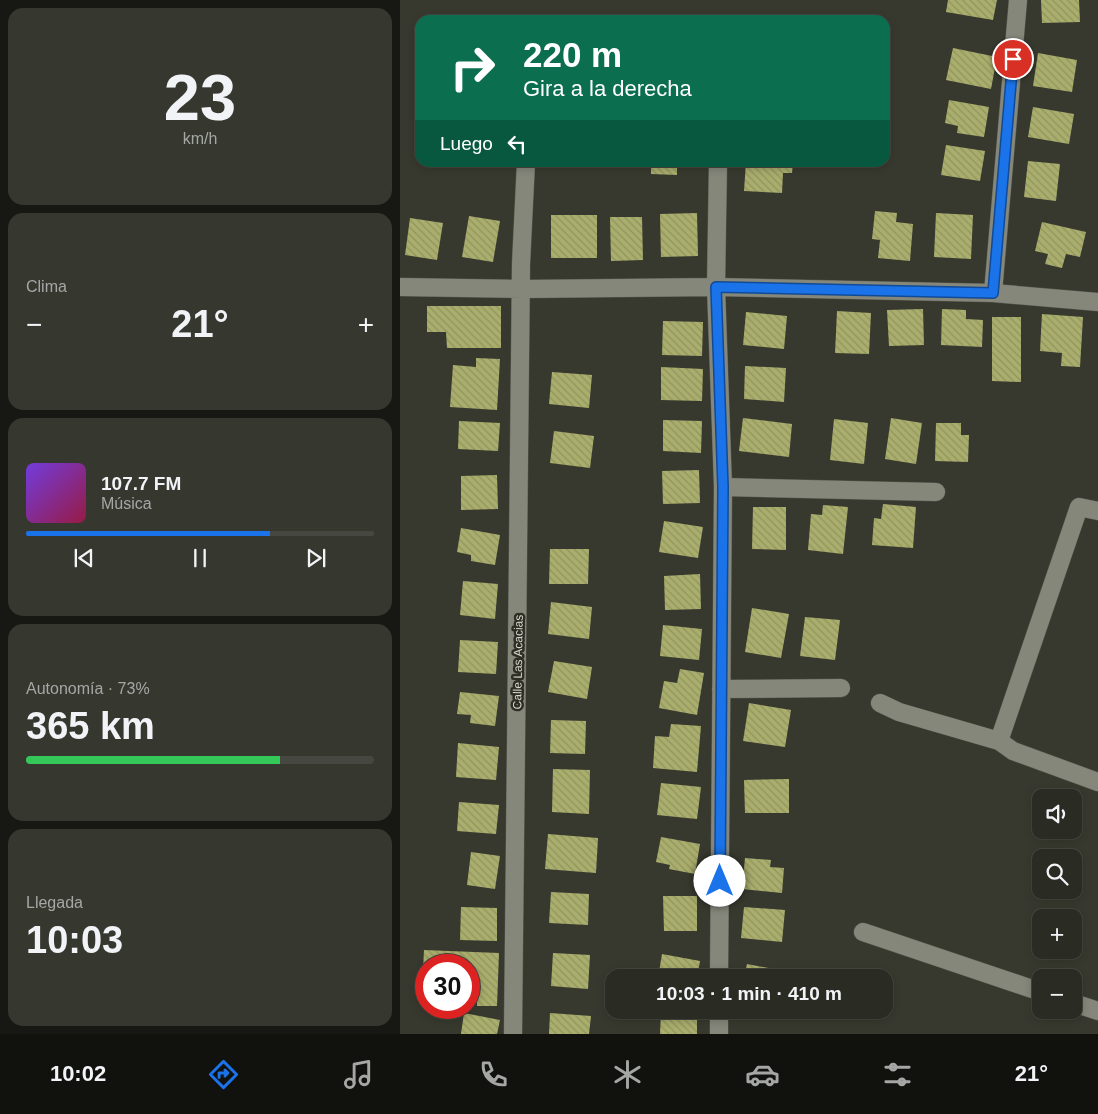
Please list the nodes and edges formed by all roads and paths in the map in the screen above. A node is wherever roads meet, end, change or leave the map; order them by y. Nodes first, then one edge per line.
1 (1018, 0) edge
2 (526, 167) edge
3 (718, 167) edge
4 (400, 287) edge
5 (716, 287) junction
6 (522, 289) junction
7 (993, 293) junction
8 (1098, 302) edge
9 (723, 487) junction
10 (936, 492) dead end
11 (1098, 511) edge
12 (840, 688) dead end
13 (721, 689) junction
14 (880, 702) dead end
15 (999, 741) junction
16 (1098, 782) edge
17 (863, 932) dead end
18 (719, 969) edge
19 (1032, 989) edge
20 (1082, 1005) edge
21 (1098, 1011) edge
22 (719, 1019) edge
23 (513, 1034) edge
24 (719, 1034) edge

1 - 7 street
2 - 6 street, Calle Las Acacias
3 - 5 street
4 - 6 street
5 - 6 street
5 - 7 street
5 - 9 street
6 - 23 street, Calle Las Acacias
7 - 8 street
9 - 10 street
9 - 13 street
11 - 15 street
12 - 13 street
13 - 18 street
14 - 15 street
15 - 16 street
17 - 19 street
20 - 21 street
22 - 24 street

